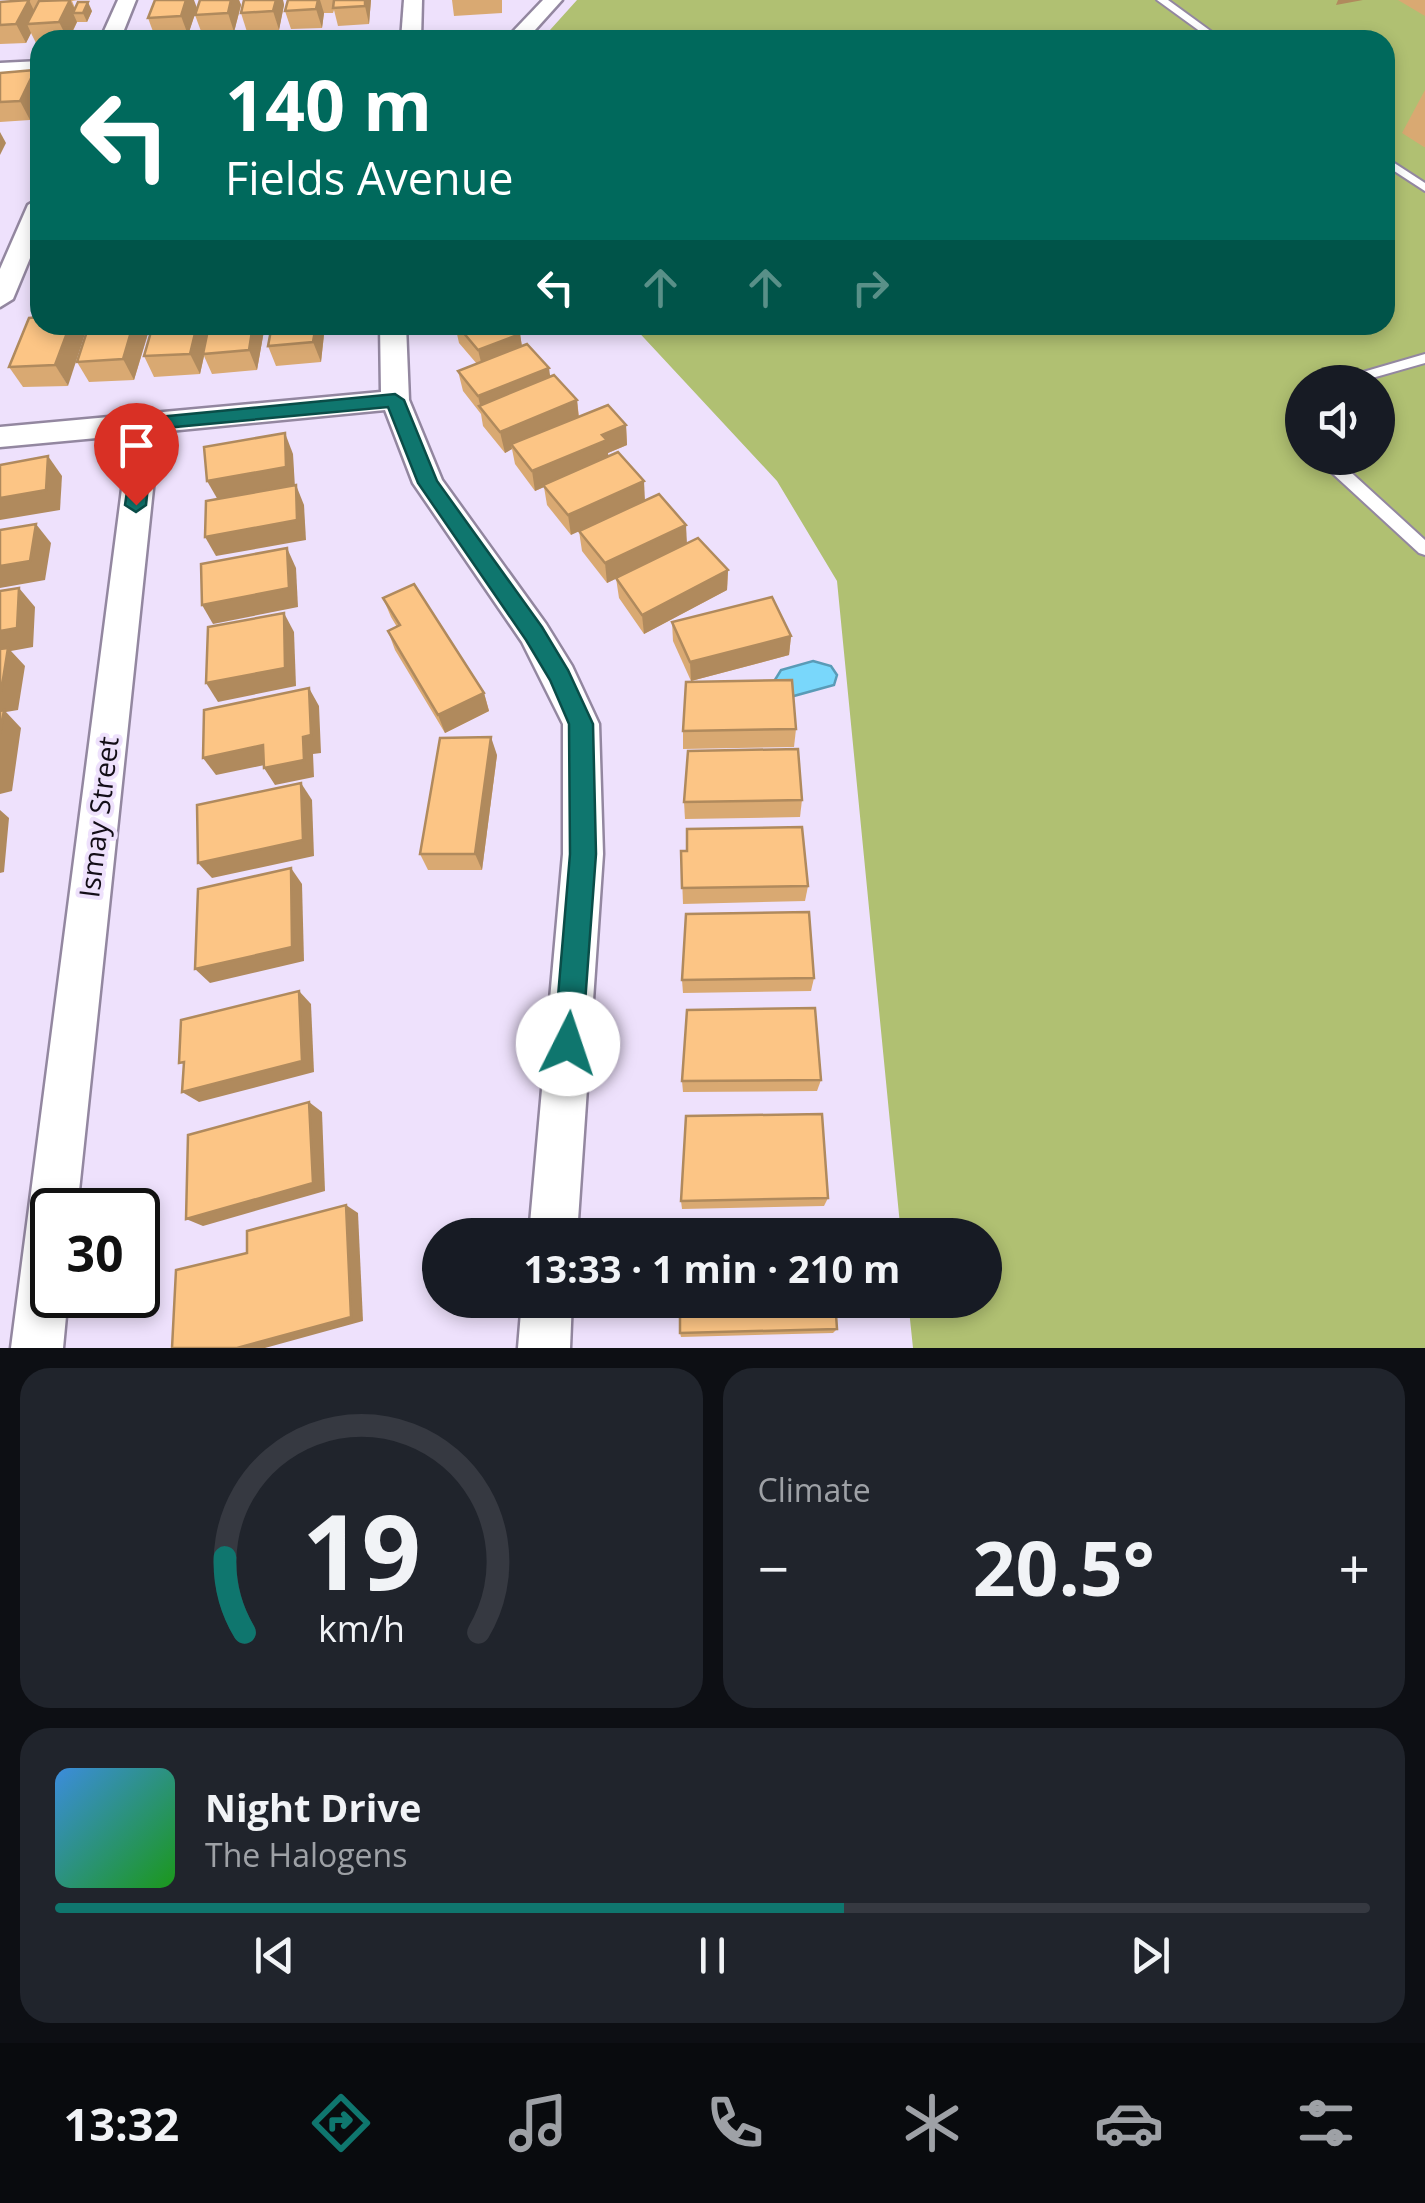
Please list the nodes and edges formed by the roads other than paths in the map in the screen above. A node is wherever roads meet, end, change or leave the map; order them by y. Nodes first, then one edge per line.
1 (128, 0) edge
2 (413, 0) edge
3 (553, 0) edge
4 (1162, 0) edge
5 (114, 30) edge
6 (412, 30) edge
7 (524, 30) edge
8 (1204, 30) edge
9 (30, 68) edge
10 (0, 69) edge
11 (1395, 167) edge
12 (1425, 188) edge
13 (30, 228) edge
14 (0, 298) edge
15 (393, 335) edge
16 (1425, 358) edge
17 (1395, 367) edge
18 (395, 400) junction
19 (145, 424) junction
20 (0, 438) edge
21 (1345, 475) edge
22 (1425, 549) edge
23 (56, 1188) edge
24 (554, 1218) edge
25 (41, 1318) edge
26 (546, 1318) edge
27 (37, 1348) edge
28 (544, 1348) edge

1 - 5 street
2 - 6 street
3 - 7 street
4 - 8 lane
9 - 10 street
11 - 12 lane
13 - 14 street
15 - 18 street
16 - 17 lane
18 - 19 street
18 - 24 street
19 - 20 street
19 - 23 street, Ismay Street
21 - 22 lane
25 - 27 street, Ismay Street
26 - 28 street

